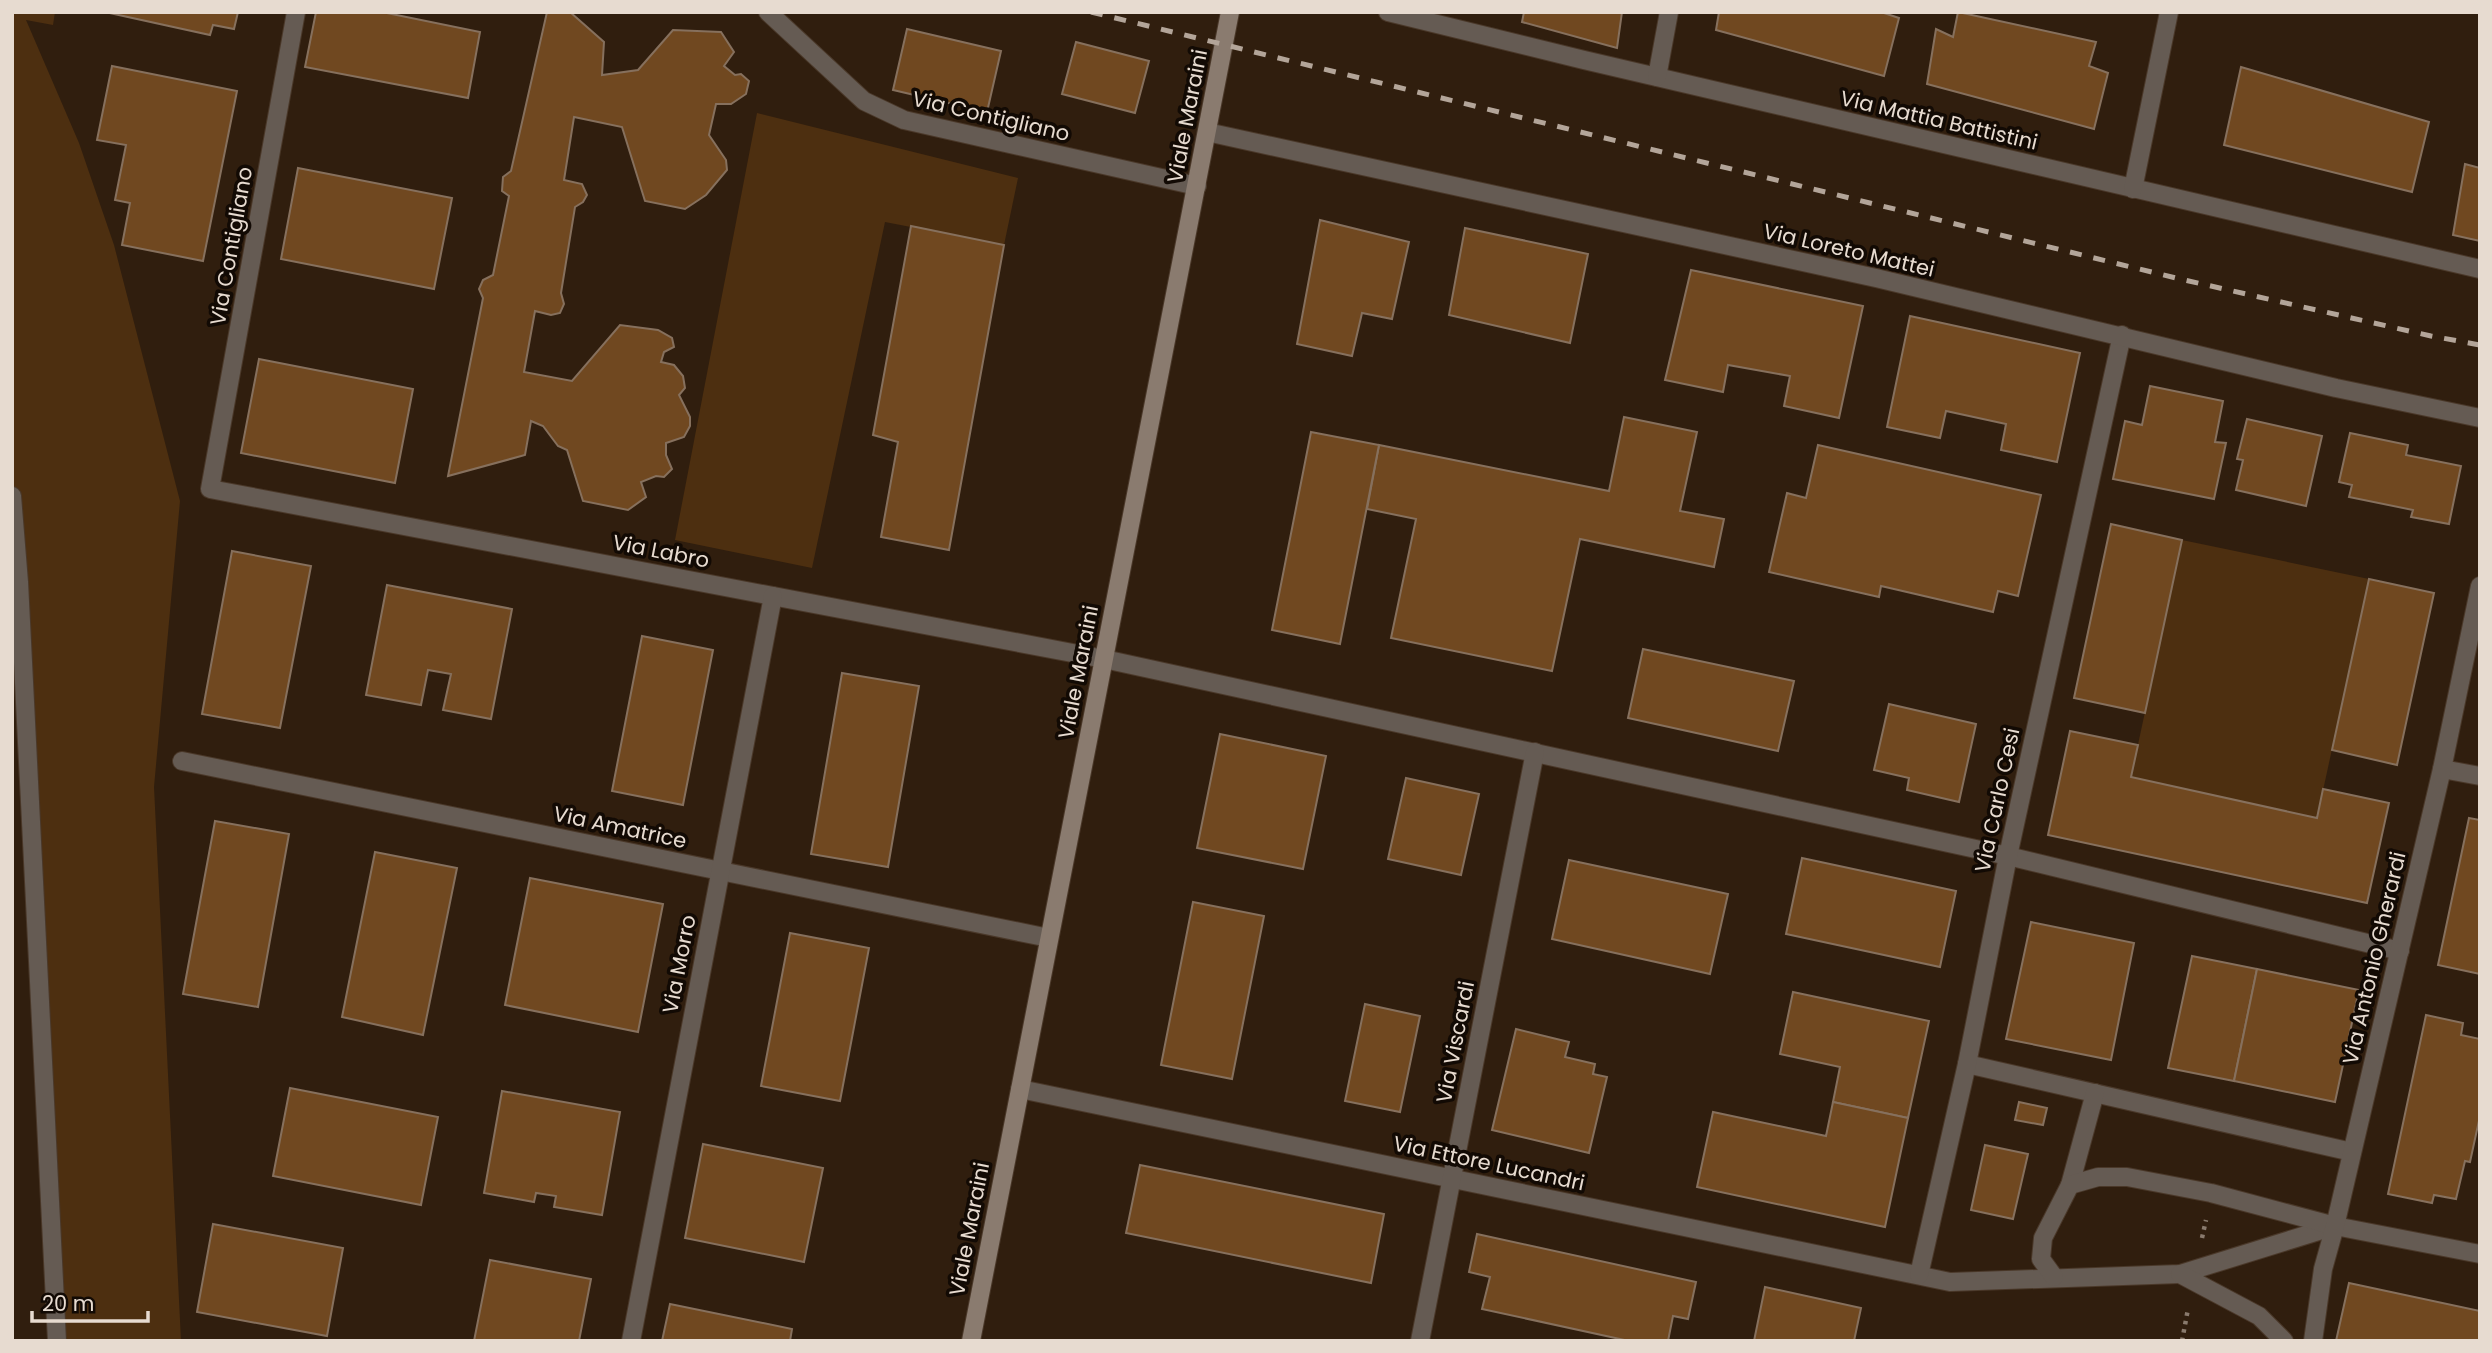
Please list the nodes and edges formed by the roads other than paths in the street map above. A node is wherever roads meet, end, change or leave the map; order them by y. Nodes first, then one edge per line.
1 (296, 12) edge
2 (768, 12) edge
3 (1230, 12) edge
4 (1388, 12) edge
5 (1669, 12) edge
6 (2169, 12) edge
7 (1657, 77) junction
8 (1207, 132) junction
9 (1197, 186) junction
10 (2133, 189) junction
11 (2480, 270) edge
12 (2122, 335) junction
13 (2480, 418) edge
14 (210, 489) joint
15 (12, 496) edge
16 (2480, 586) edge
17 (773, 596) junction
18 (1104, 659) junction
19 (1535, 752) junction
20 (182, 761) dead end
21 (2442, 768) junction
22 (2480, 776) edge
23 (2008, 856) junction
24 (720, 870) junction
25 (1049, 938) junction
26 (2400, 951) junction
27 (1967, 1065) junction
28 (1020, 1089) junction
29 (2095, 1093) junction
30 (2352, 1152) junction
31 (1451, 1178) junction
32 (2070, 1185) junction
33 (2335, 1226) junction
34 (2480, 1254) edge
35 (1919, 1275) junction
36 (2189, 1275) junction
37 (2054, 1278) junction
38 (57, 1341) edge
39 (631, 1341) edge
40 (971, 1341) edge
41 (1420, 1341) edge
42 (2284, 1341) edge
43 (2313, 1341) edge

1 - 14 street, Via Contigliano
2 - 9 street, Via Contigliano
3 - 8 main road, Viale Maraini
4 - 7 street, Via Mattia Battistini
5 - 7 street
6 - 10 street
7 - 10 street, Via Mattia Battistini
8 - 9 main road, Viale Maraini
8 - 12 street, Via Loreto Mattei
9 - 18 main road, Viale Maraini
10 - 11 street, Via Mattia Battistini
12 - 13 street, Via Loreto Mattei
12 - 23 street, Via Carlo Cesi
14 - 17 street, Via Labro
15 - 38 street
16 - 21 street, Via Antonio Gherardi
17 - 18 street, Via Labro
17 - 24 street, Via Morro
18 - 19 street, Via Labro
18 - 25 main road, Viale Maraini
19 - 23 street, Via Labro
19 - 31 street, Via Viscardi
20 - 24 street, Via Amatrice
21 - 22 street
21 - 26 street, Via Antonio Gherardi
23 - 26 street, Via Labro
23 - 27 street, Via Carlo Cesi
24 - 25 street, Via Amatrice
24 - 39 street, Via Morro
25 - 28 main road, Viale Maraini
26 - 30 street, Via Antonio Gherardi
27 - 29 street
27 - 35 street, Via Carlo Cesi
28 - 31 street, Via Ettore Lucandri
28 - 40 main road, Viale Maraini
29 - 30 street
29 - 32 street
30 - 33 street, Via Antonio Gherardi
31 - 35 street, Via Ettore Lucandri
31 - 41 street, Via Viscardi
32 - 33 street
32 - 37 street
33 - 34 street
33 - 36 street
33 - 43 street, Via Antonio Gherardi
35 - 37 street, Via Ettore Lucandri
36 - 37 street, Via Ettore Lucandri
36 - 42 street

